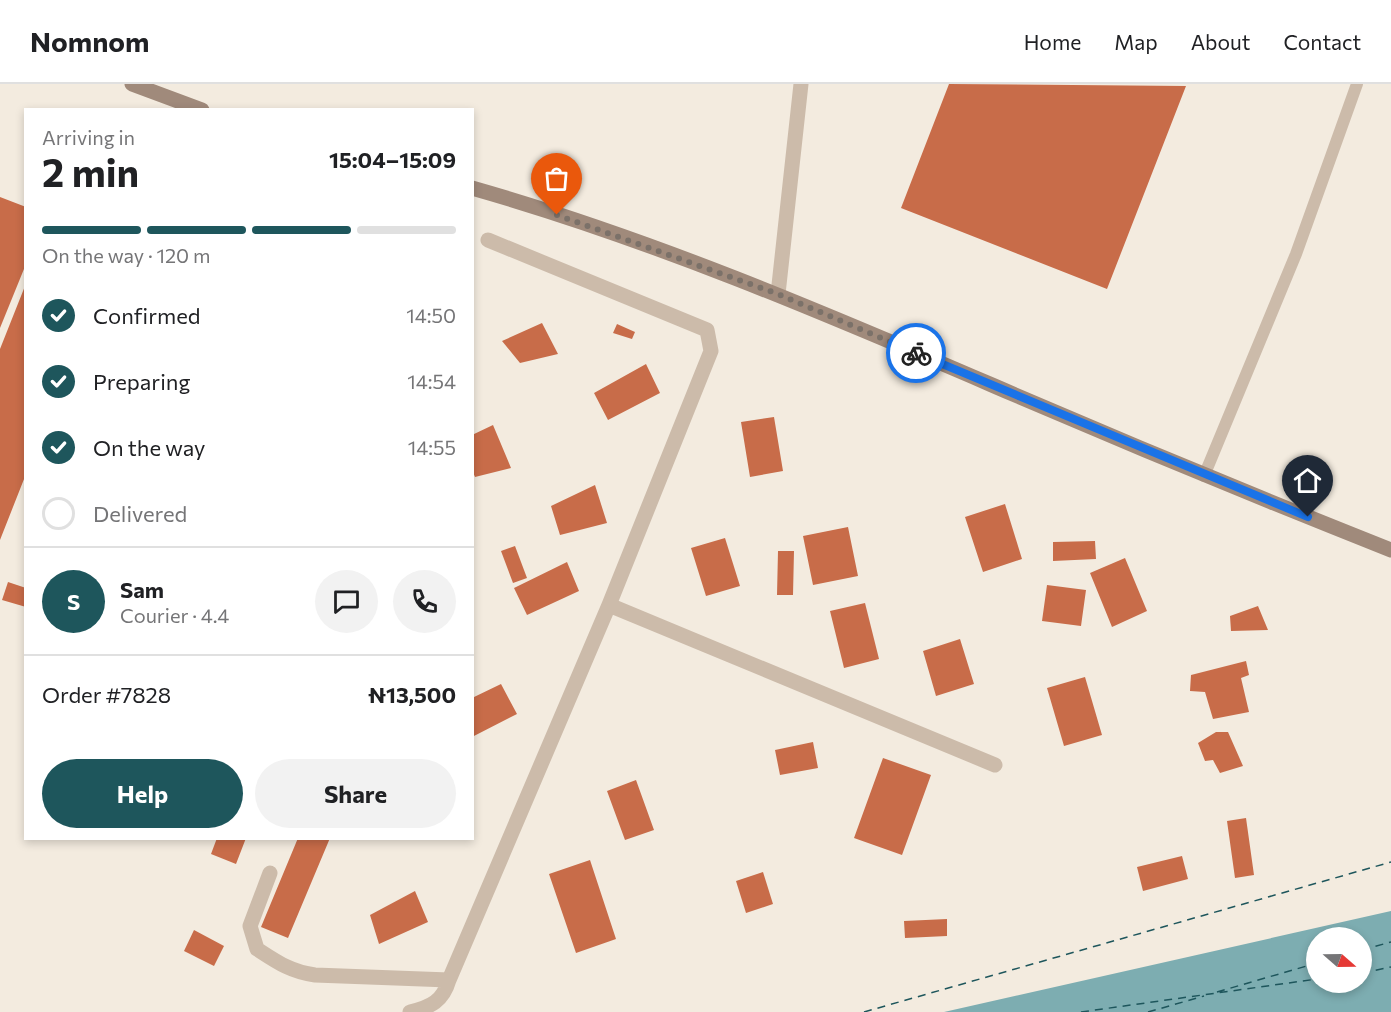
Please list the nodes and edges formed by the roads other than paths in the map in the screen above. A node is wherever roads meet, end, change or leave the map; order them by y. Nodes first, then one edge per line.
1 (132, 84) edge
2 (801, 84) edge
3 (1357, 84) edge
4 (197, 108) edge
5 (474, 189) edge
6 (488, 240) dead end
7 (778, 294) junction
8 (1204, 476) junction
9 (1391, 550) edge
10 (609, 604) junction
11 (995, 765) dead end
12 (270, 873) dead end
13 (450, 980) junction
14 (410, 1012) edge

1 - 4 main road
2 - 7 street
3 - 8 lane
5 - 7 main road
6 - 10 street
7 - 8 main road
8 - 9 main road
10 - 11 street
10 - 13 street
12 - 13 street
13 - 14 street

